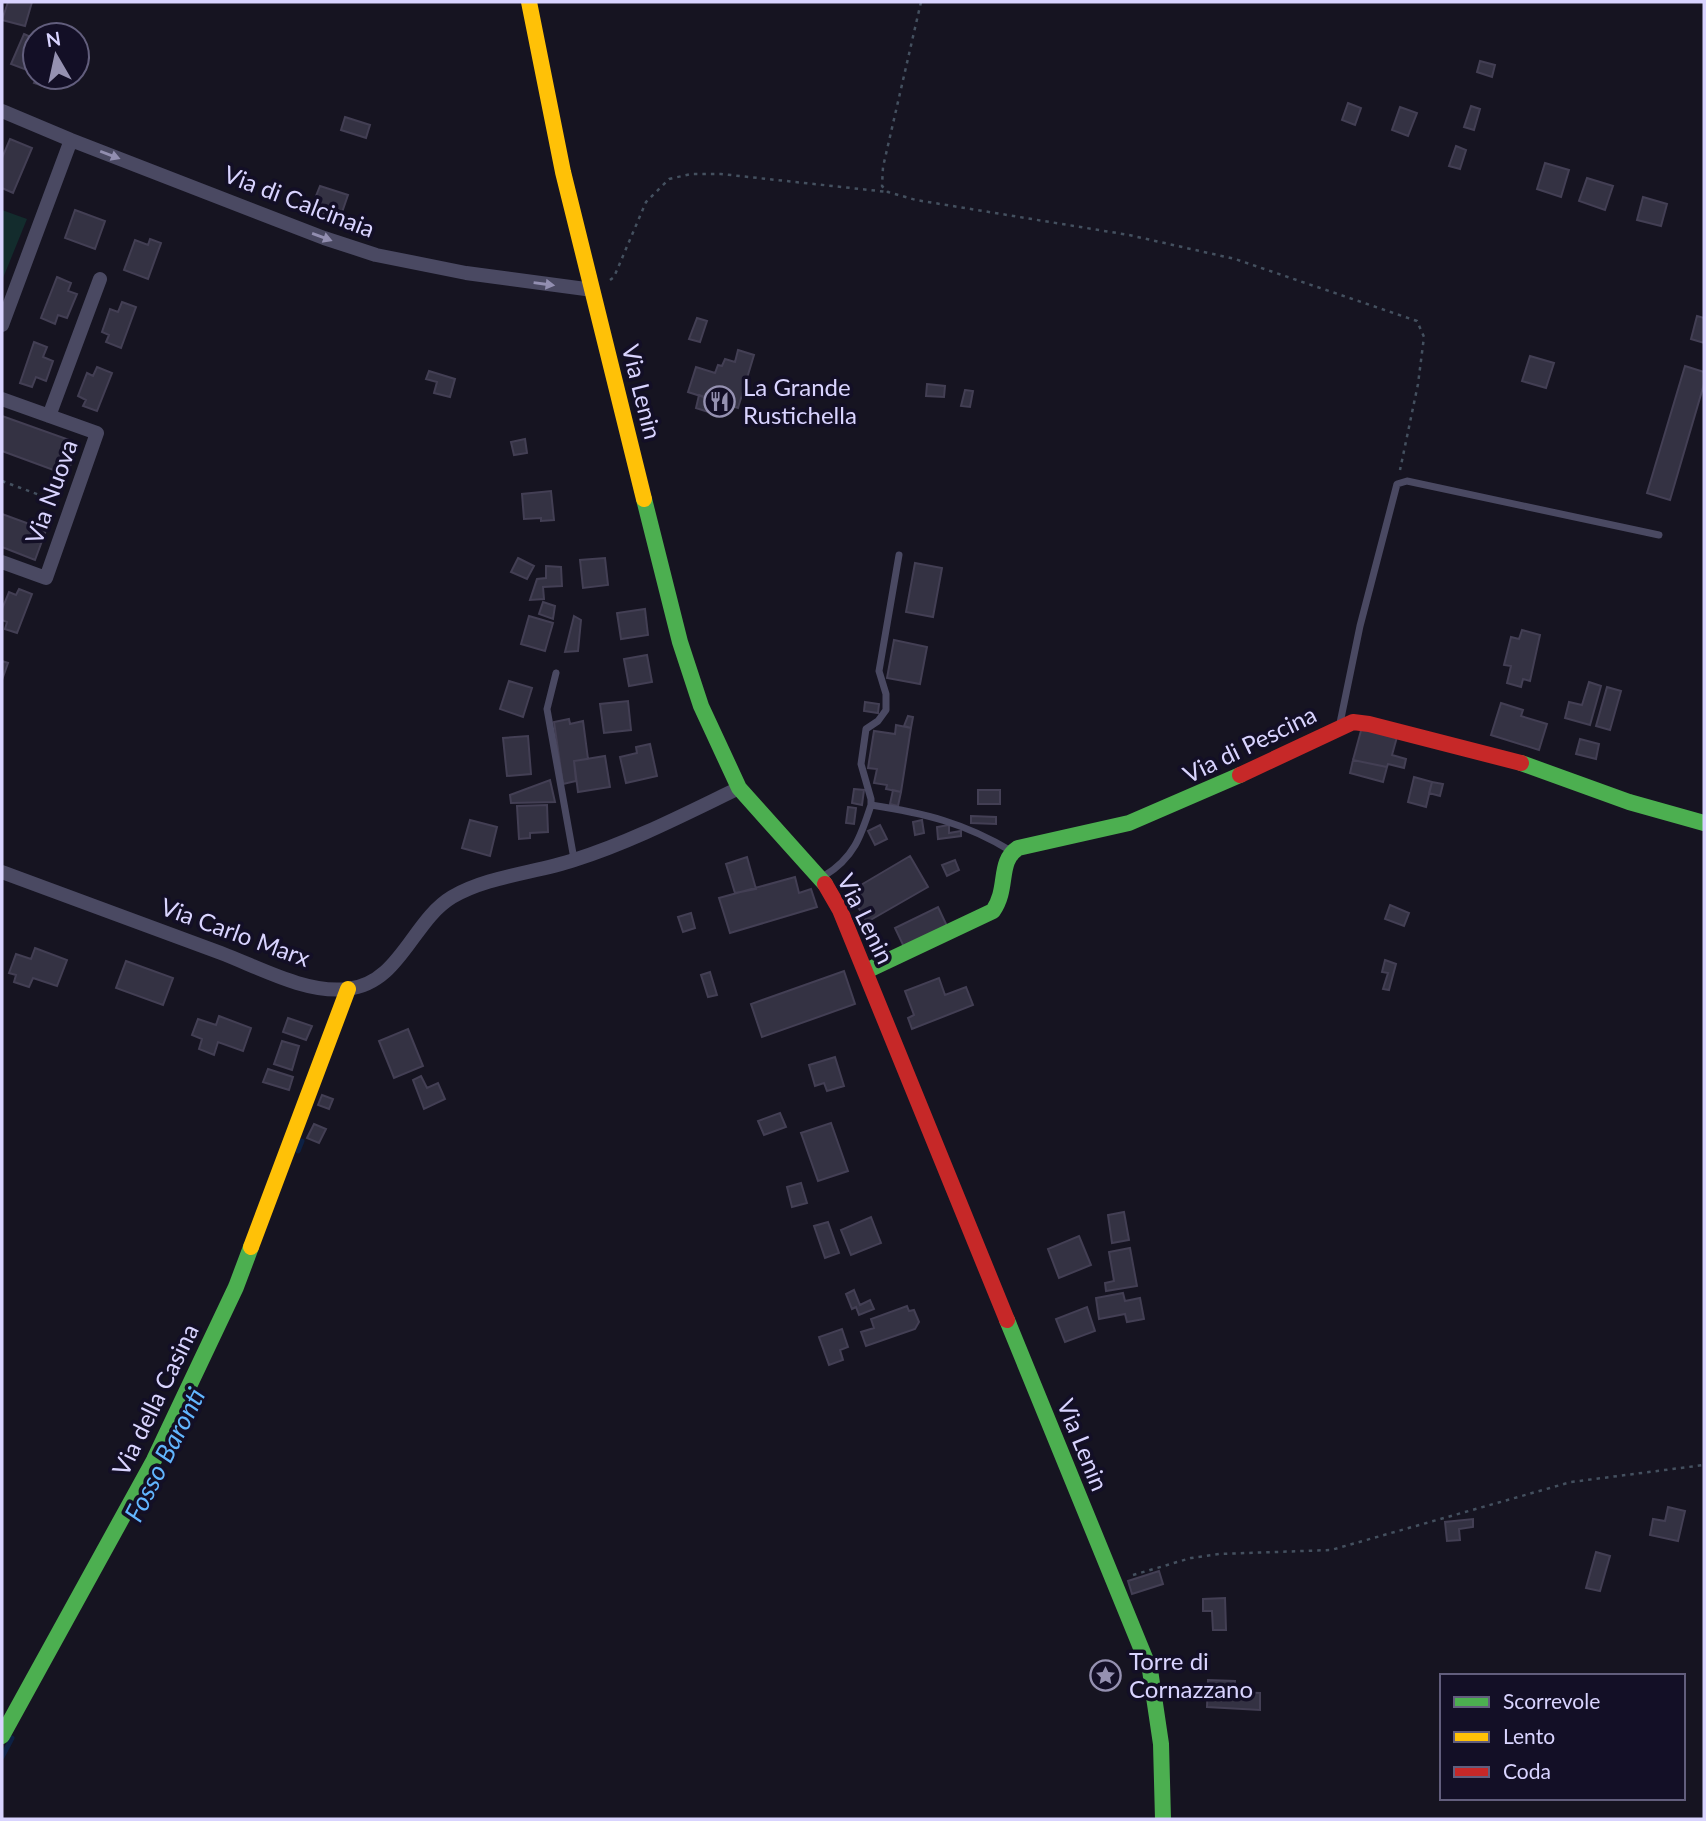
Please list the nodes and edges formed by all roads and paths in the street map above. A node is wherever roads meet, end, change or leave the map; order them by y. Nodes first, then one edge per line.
1 (529, 2) edge
2 (921, 2) edge
3 (2, 111) edge
4 (71, 140) junction
5 (888, 192) junction
6 (100, 279) dead end
7 (593, 290) junction
8 (2, 325) edge
9 (2, 399) edge
10 (49, 416) junction
11 (2, 481) edge
12 (1397, 484) junction
13 (71, 507) junction
14 (1659, 535) dead end
15 (899, 555) dead end
16 (2, 562) edge
17 (556, 673) dead end
18 (1339, 727) junction
19 (739, 788) junction
20 (871, 805) junction
21 (1704, 823) edge
22 (1012, 851) junction
23 (575, 860) junction
24 (2, 872) edge
25 (821, 878) junction
26 (866, 971) junction
27 (348, 989) junction
28 (1704, 1465) edge
29 (1113, 1581) junction
30 (2, 1736) edge
31 (1163, 1819) edge

1 - 7 street, Via Lenin
2 - 5 path
3 - 4 street, Via di Calcinaia
4 -> 7 street, Via di Calcinaia
4 - 8 street
5 - 7 path
5 - 12 path
6 - 10 street
7 - 19 street, Via Lenin
9 - 10 street, Via Nuova
10 - 13 street, Via Nuova
11 - 13 path
12 - 14 lane
12 - 18 lane
13 - 16 street, Via Nuova
15 - 20 lane
17 - 23 lane
18 - 21 street, Via di Pescina
18 - 22 street, Via di Pescina
19 - 23 street, Via Carlo Marx
19 - 25 street, Via Lenin
20 - 22 lane
20 - 25 lane
22 - 26 street
23 - 27 street, Via Carlo Marx
24 - 27 street, Via Carlo Marx
25 - 26 street, Via Lenin
26 - 29 street, Via Lenin
27 - 30 street, Via della Casina
28 - 29 path
29 - 31 street, Via Lenin

